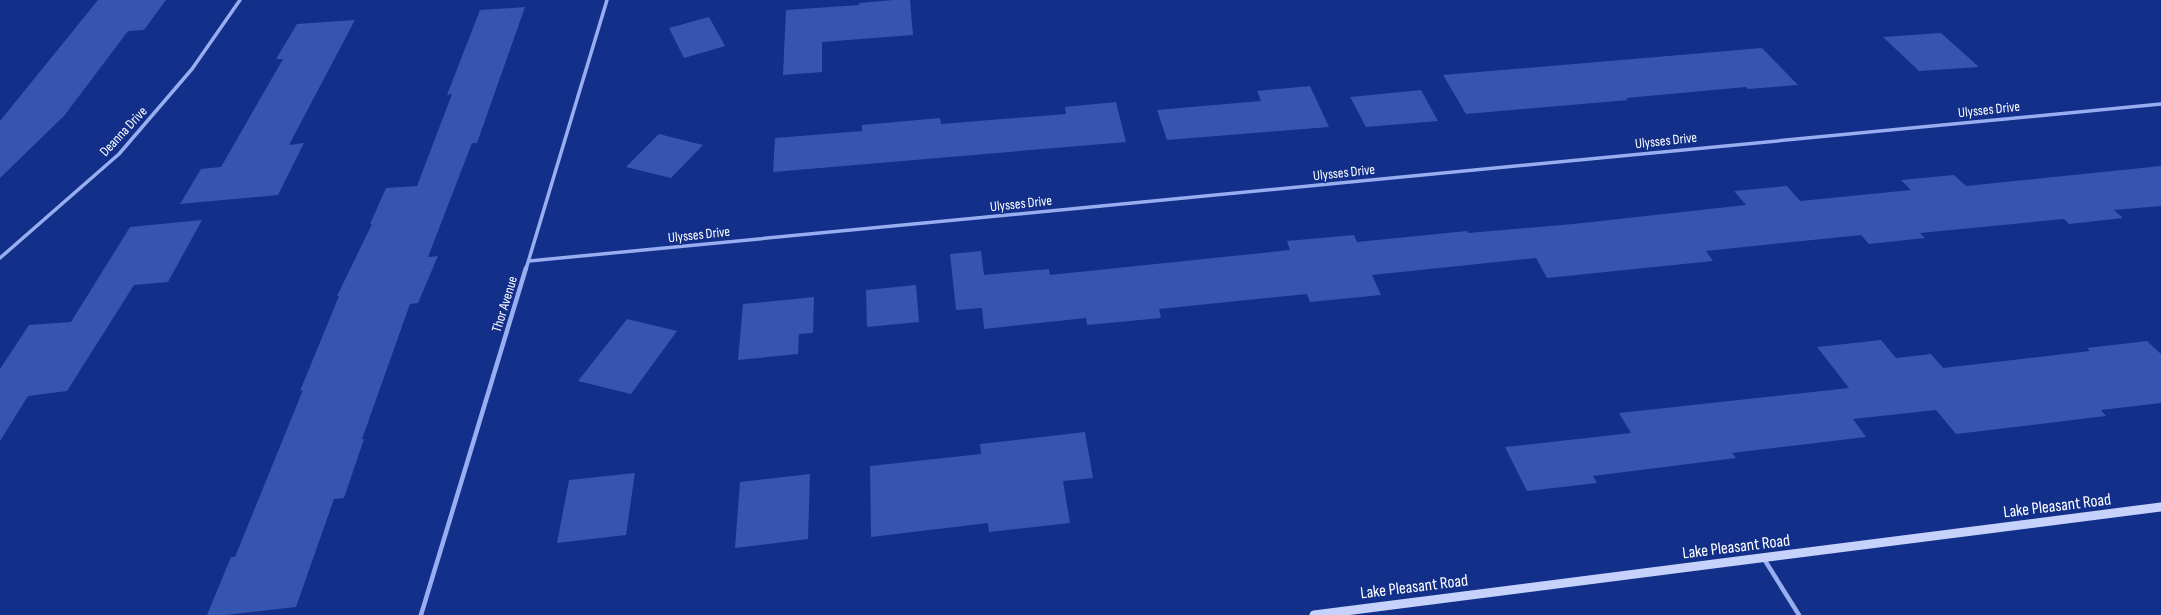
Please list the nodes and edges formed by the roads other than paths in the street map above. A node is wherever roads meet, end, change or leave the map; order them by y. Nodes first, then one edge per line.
1 (240, 0) edge
2 (607, 0) edge
3 (2161, 104) edge
4 (0, 258) edge
5 (528, 261) junction
6 (2161, 508) edge
7 (1764, 559) junction
8 (421, 615) edge
9 (1314, 615) edge
10 (1799, 615) edge

1 - 4 street, Deanna Drive
2 - 5 street, Thor Avenue
3 - 5 street, Ulysses Drive
5 - 8 street, Thor Avenue
6 - 7 street, Lake Pleasant Road
7 - 9 street, Lake Pleasant Road
7 - 10 street

